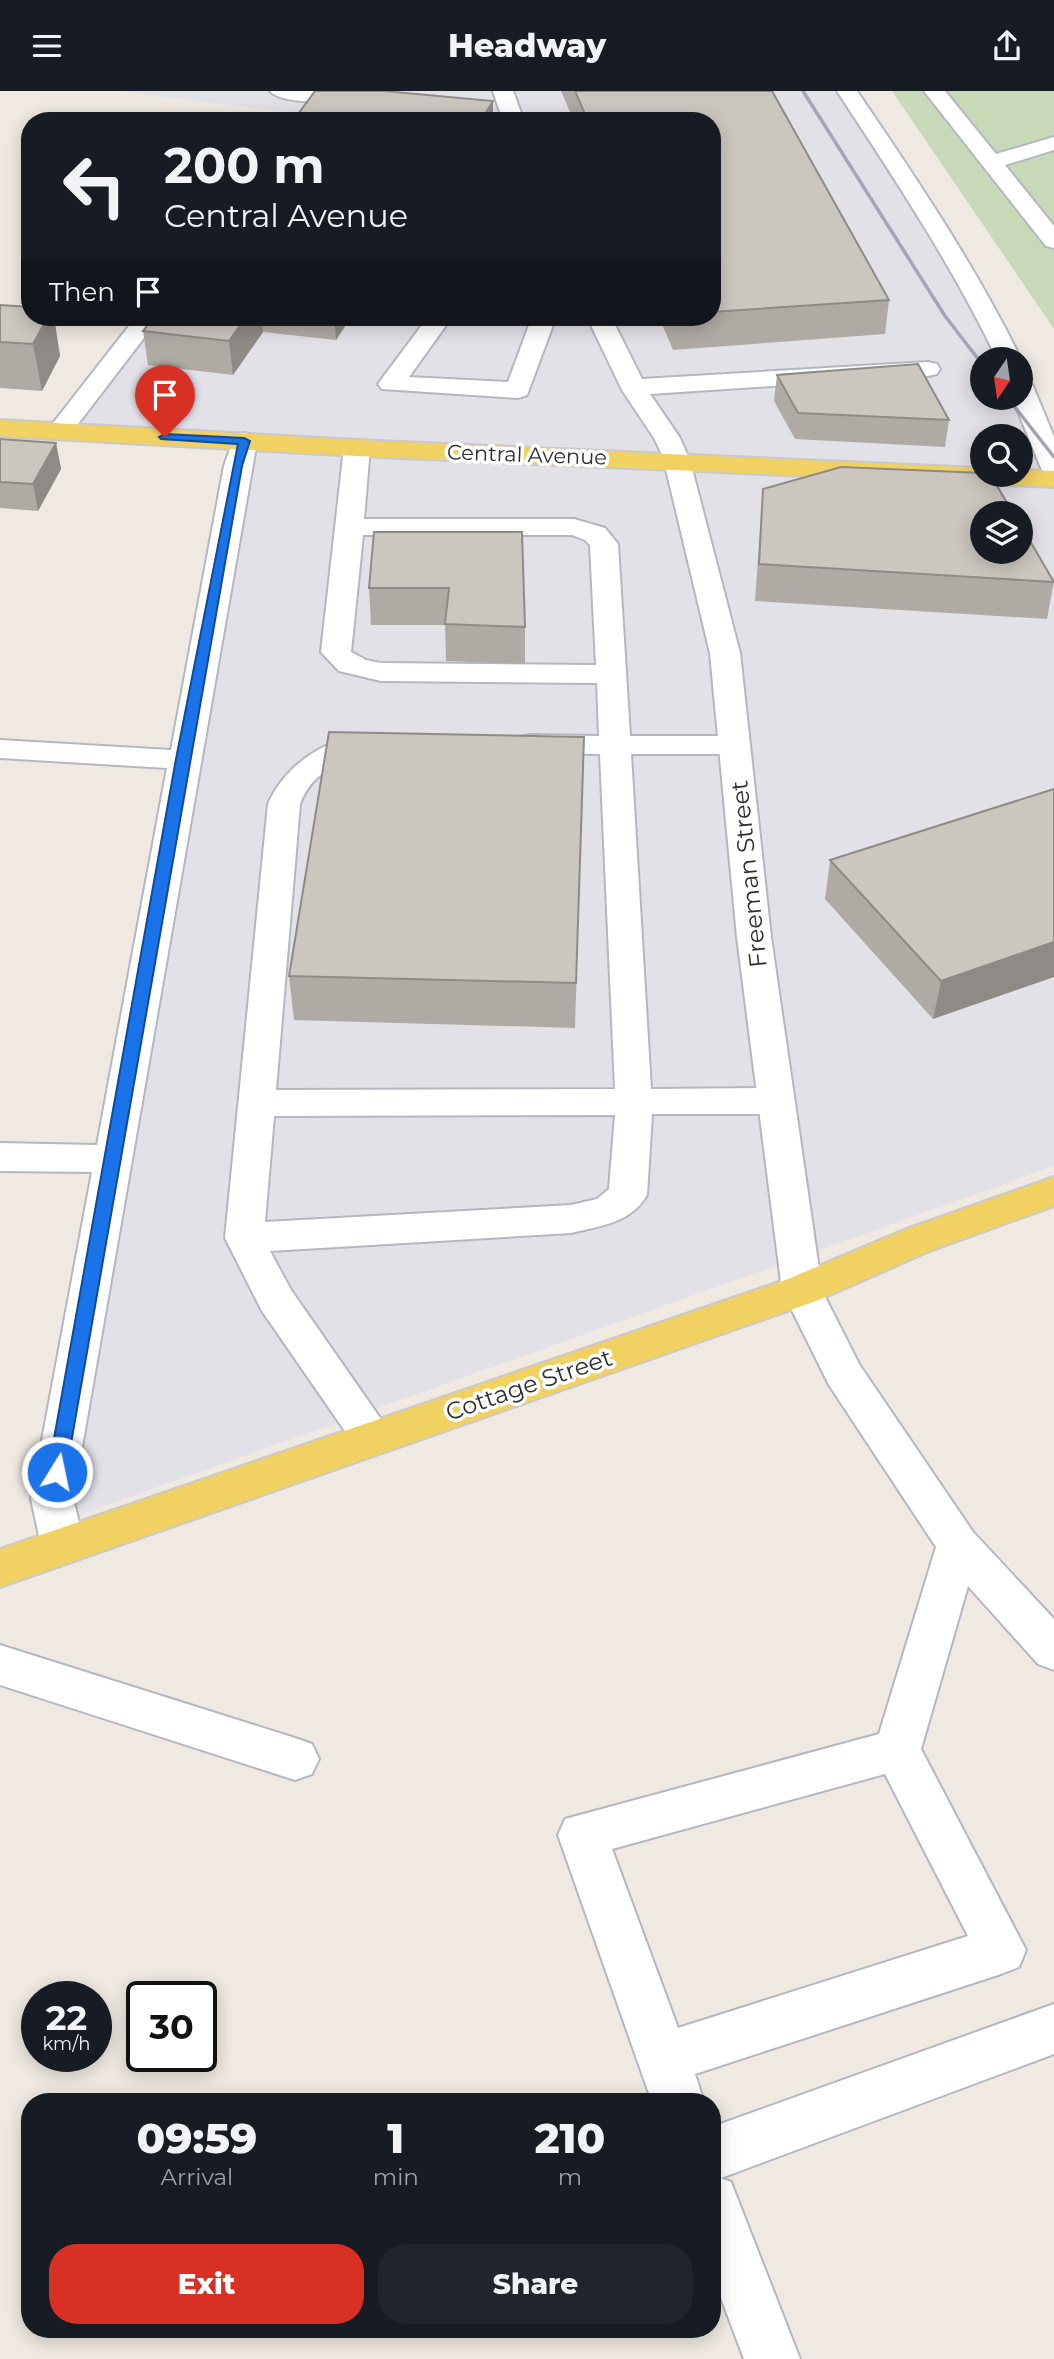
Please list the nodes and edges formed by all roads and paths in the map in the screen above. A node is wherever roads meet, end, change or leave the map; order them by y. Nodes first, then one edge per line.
1 (281, 91) edge
2 (503, 91) edge
3 (847, 91) edge
4 (934, 91) edge
5 (320, 93) edge
6 (305, 112) edge
7 (511, 112) edge
8 (1054, 143) edge
9 (989, 163) junction
10 (1054, 241) edge
11 (141, 326) edge
12 (433, 326) edge
13 (569, 326) edge
14 (580, 326) edge
15 (1003, 347) edge
16 (928, 369) dead end
17 (634, 387) junction
18 (1030, 410) edge
19 (0, 428) edge
20 (59, 432) junction
21 (244, 441) junction
22 (357, 448) junction
23 (677, 461) junction
24 (1054, 468) edge
25 (1054, 479) edge
26 (350, 527) junction
27 (611, 674) junction
28 (407, 743) edge
29 (497, 744) edge
30 (615, 745) junction
31 (735, 745) junction
32 (0, 749) edge
33 (182, 759) junction
34 (777, 1101) junction
35 (634, 1102) junction
36 (256, 1103) junction
37 (0, 1157) edge
38 (112, 1159) junction
39 (1054, 1191) edge
40 (244, 1238) junction
41 (802, 1290) junction
42 (373, 1438) junction
43 (63, 1545) junction
44 (958, 1545) junction
45 (0, 1568) edge
46 (1054, 1650) edge
47 (0, 1665) edge
48 (897, 1750) junction
49 (295, 1759) dead end
50 (1054, 2029) edge
51 (671, 2080) edge
52 (721, 2151) edge
53 (721, 2225) edge
54 (772, 2359) edge

1 - 5 street
2 - 7 street
3 - 15 street
4 - 9 street
5 - 6 street
8 - 9 street
9 - 10 street
11 - 20 street
12 - 13 street
14 - 17 street, Freeman Street
16 - 17 street
17 - 23 street, Freeman Street
18 - 24 street
19 - 20 main road, Central Avenue
20 - 21 main road, Central Avenue
21 - 22 main road, Central Avenue
21 - 33 street
22 - 23 main road, Central Avenue
22 - 26 street
23 - 25 main road, Central Avenue
23 - 31 street, Freeman Street
26 - 27 street
26 - 27 street
27 - 30 street
28 - 36 street
29 - 30 street
30 - 31 street
30 - 35 street
31 - 34 street, Freeman Street
32 - 33 street
33 - 38 street
34 - 35 street
34 - 41 street, Freeman Street
35 - 36 street
35 - 40 street
36 - 40 street
37 - 38 street
38 - 43 street
39 - 41 main road, Cottage Street
40 - 42 street
41 - 42 main road, Cottage Street
41 - 44 street, Freeman Street
42 - 43 main road, Cottage Street
43 - 45 main road, Cottage Street
44 - 46 street, Freeman Street
44 - 48 street
47 - 49 street
48 - 51 street
48 - 51 street
50 - 52 street
53 - 54 street

